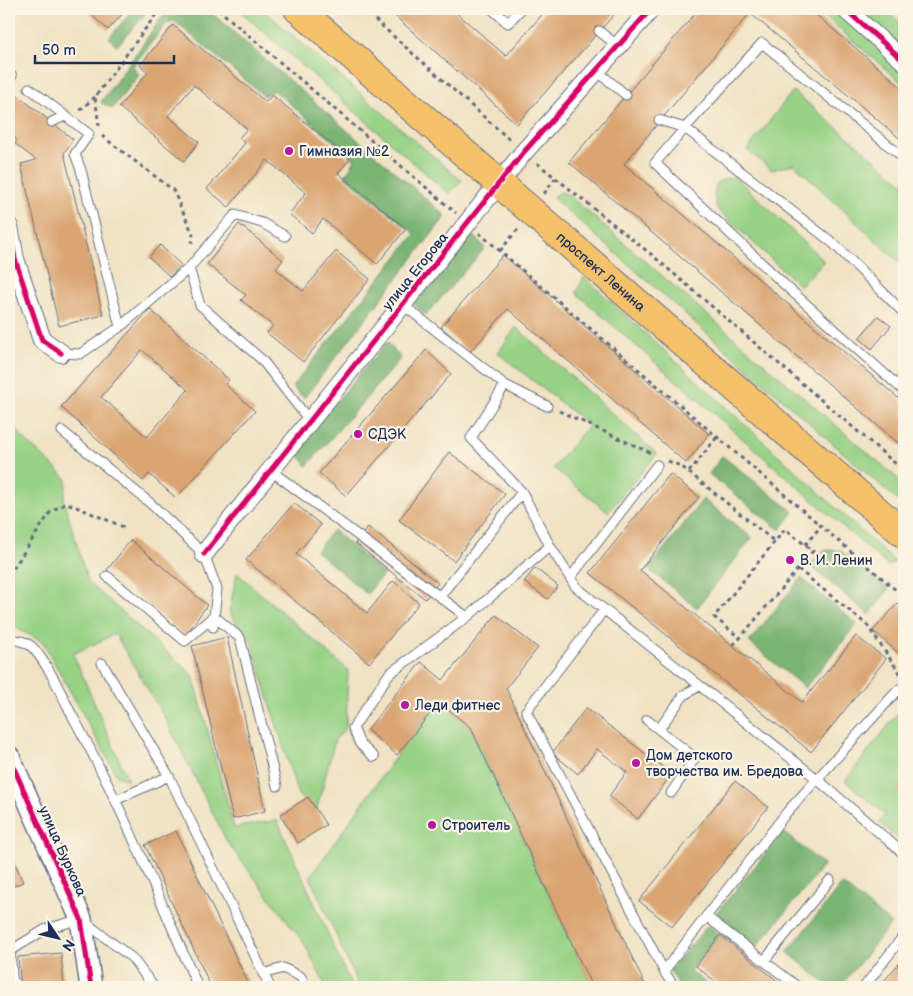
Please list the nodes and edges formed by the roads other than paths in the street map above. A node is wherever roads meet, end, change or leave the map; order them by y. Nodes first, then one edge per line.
1 (298, 9) edge
2 (492, 9) edge
3 (521, 9) edge
4 (652, 9) edge
5 (844, 9) edge
6 (599, 31) dead end
7 (618, 46) junction
8 (904, 61) edge
9 (596, 71) junction
10 (29, 88) dead end
11 (626, 95) dead end
12 (65, 116) junction
13 (659, 120) dead end
14 (52, 122) dead end
15 (685, 128) junction
16 (904, 158) edge
17 (499, 182) junction
18 (9, 227) edge
19 (285, 236) dead end
20 (189, 268) junction
21 (402, 304) junction
22 (904, 313) edge
23 (120, 327) junction
24 (61, 353) joint
25 (505, 385) junction
26 (904, 391) edge
27 (547, 406) dead end
28 (309, 420) junction
29 (62, 431) dead end
30 (657, 465) dead end
31 (270, 470) junction
32 (522, 492) junction
33 (904, 534) edge
34 (550, 546) junction
35 (204, 554) junction
36 (106, 576) dead end
37 (570, 578) junction
38 (440, 596) junction
39 (604, 610) junction
40 (214, 616) junction
41 (467, 617) junction
42 (213, 627) dead end
43 (9, 640) edge
44 (102, 663) dead end
45 (699, 686) junction
46 (902, 692) edge
47 (647, 720) dead end
48 (659, 729) junction
49 (9, 757) edge
50 (374, 757) dead end
51 (169, 776) junction
52 (817, 779) junction
53 (277, 786) dead end
54 (671, 793) dead end
55 (116, 800) junction
56 (904, 854) edge
57 (830, 880) dead end
58 (706, 916) junction
59 (81, 919) junction
60 (904, 935) edge
61 (764, 961) junction
62 (664, 970) junction
63 (263, 974) junction
64 (13, 987) edge
65 (91, 987) edge
66 (154, 987) edge
67 (198, 987) edge
68 (270, 987) edge
69 (306, 987) edge
70 (674, 987) edge
71 (798, 987) edge
72 (864, 987) edge

1 - 17 main road, проспект Ленина
2 - 3 lane
4 - 7 street, улица Егорова
5 - 8 street
6 - 7 lane
7 - 9 street, улица Егорова
9 - 11 lane
9 - 17 street, улица Егорова
10 - 12 lane
12 - 14 lane
12 - 23 lane
13 - 15 lane
15 - 16 lane
15 - 22 lane
15 - 26 lane
17 - 21 street, улица Егорова
17 - 33 main road, проспект Ленина
18 - 24 street
19 - 20 lane
20 - 23 lane
20 - 28 lane
21 - 25 lane
21 - 28 street, улица Егорова
23 - 24 lane
25 - 27 lane
25 - 32 lane
28 - 31 street, улица Егорова
29 - 35 lane
30 - 37 lane
31 - 35 street, улица Егорова
31 - 38 lane
32 - 34 lane
32 - 38 lane
34 - 37 lane
34 - 41 lane
35 - 40 lane
36 - 40 lane
37 - 39 lane
38 - 41 lane
39 - 45 lane
39 - 62 lane
40 - 42 lane
40 - 53 lane
41 - 50 lane
43 - 55 lane
44 - 51 lane
45 - 48 lane
45 - 52 lane
46 - 52 lane
47 - 48 lane
48 - 54 lane
49 - 59 street, улица Буркова
51 - 55 lane
51 - 63 lane
52 - 56 lane
52 - 58 lane
55 - 67 lane
57 - 61 lane
58 - 61 lane
58 - 62 lane
59 - 64 lane
59 - 65 street, улица Буркова
59 - 66 lane
60 - 72 lane
61 - 71 lane
62 - 70 lane
63 - 68 lane
63 - 69 lane

